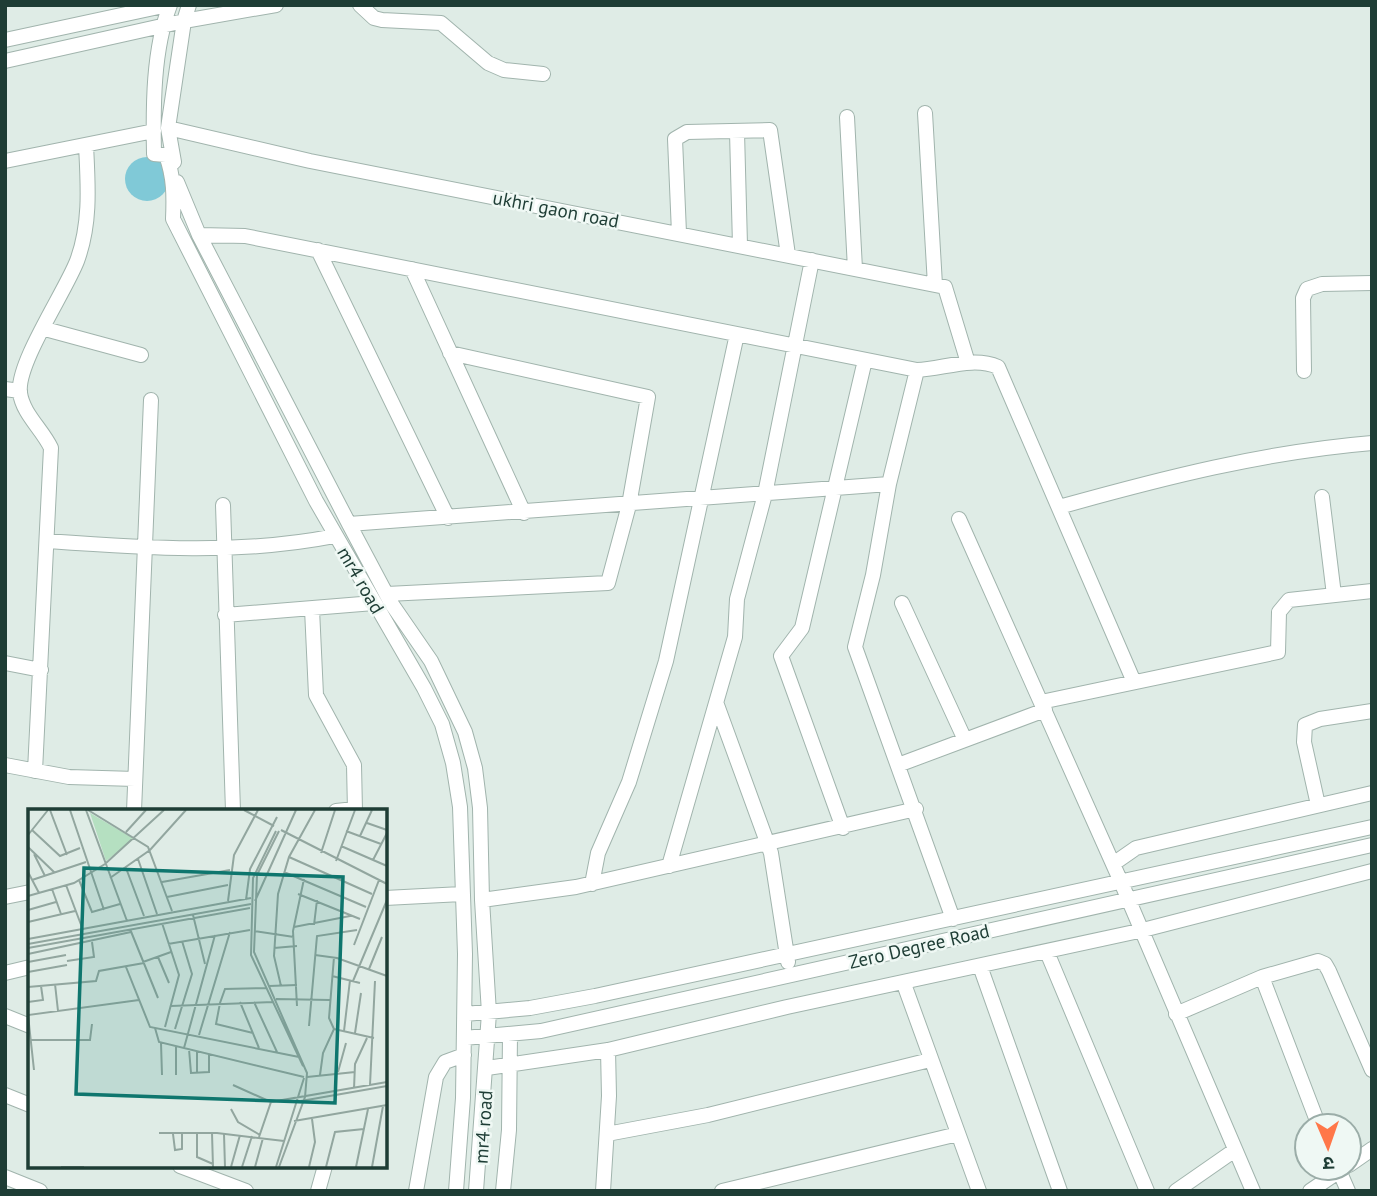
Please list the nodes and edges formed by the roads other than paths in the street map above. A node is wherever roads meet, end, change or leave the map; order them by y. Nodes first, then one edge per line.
1 (169, 5) edge
2 (190, 5) edge
3 (276, 5) edge
4 (360, 5) edge
5 (184, 21) junction
6 (162, 26) junction
7 (5, 40) edge
8 (5, 61) edge
9 (543, 74) dead end
10 (925, 113) dead end
11 (848, 117) dead end
12 (161, 129) junction
13 (737, 132) junction
14 (86, 145) junction
15 (5, 161) edge
16 (679, 233) junction
17 (199, 235) junction
18 (740, 245) junction
19 (318, 250) junction
20 (788, 255) junction
21 (811, 260) junction
22 (855, 269) junction
23 (412, 270) junction
24 (1372, 283) edge
25 (940, 286) junction
26 (45, 329) junction
27 (737, 334) junction
28 (794, 346) junction
29 (450, 353) junction
30 (141, 355) dead end
31 (865, 360) junction
32 (968, 363) junction
33 (917, 370) junction
34 (1304, 371) dead end
35 (12, 390) edge
36 (151, 400) dead end
37 (1372, 443) edge
38 (888, 484) junction
39 (834, 488) junction
40 (765, 494) junction
41 (1322, 498) dead end
42 (700, 499) junction
43 (223, 505) dead end
44 (629, 505) junction
45 (1059, 508) junction
46 (524, 513) junction
47 (449, 518) junction
48 (959, 519) dead end
49 (349, 524) junction
50 (335, 536) junction
51 (47, 541) junction
52 (145, 548) junction
53 (224, 549) junction
54 (1372, 591) edge
55 (387, 594) junction
56 (1334, 595) junction
57 (374, 603) junction
58 (902, 603) dead end
59 (312, 609) junction
60 (225, 615) junction
61 (5, 663) edge
62 (41, 670) junction
63 (1134, 682) junction
64 (717, 705) junction
65 (1043, 706) junction
66 (1372, 711) edge
67 (964, 740) junction
68 (5, 765) edge
69 (898, 765) junction
70 (34, 771) junction
71 (135, 779) junction
72 (1372, 793) edge
73 (1318, 805) junction
74 (134, 809) edge
75 (233, 809) edge
76 (355, 809) edge
77 (916, 809) junction
78 (844, 828) junction
79 (1366, 828) edge
80 (768, 843) junction
81 (1368, 846) edge
82 (1113, 864) junction
83 (669, 866) junction
84 (1372, 869) edge
85 (1121, 883) junction
86 (592, 884) junction
87 (28, 892) edge
88 (462, 894) junction
89 (5, 897) edge
90 (387, 898) edge
91 (482, 900) junction
92 (1126, 900) junction
93 (953, 919) junction
94 (1139, 931) junction
95 (1046, 952) junction
96 (788, 955) junction
97 (28, 967) edge
98 (980, 967) junction
99 (5, 973) edge
100 (789, 974) junction
101 (1262, 978) junction
102 (904, 984) junction
103 (489, 1013) junction
104 (465, 1014) junction
105 (1176, 1014) junction
106 (5, 1017) edge
107 (28, 1025) edge
108 (510, 1035) junction
109 (464, 1038) junction
110 (488, 1038) junction
111 (608, 1050) junction
112 (464, 1055) junction
113 (930, 1059) junction
114 (510, 1064) junction
115 (487, 1068) junction
116 (1372, 1070) edge
117 (5, 1095) edge
118 (28, 1104) edge
119 (1314, 1112) edge
120 (607, 1134) junction
121 (958, 1134) junction
122 (1235, 1150) junction
123 (190, 1168) edge
124 (324, 1168) edge
125 (211, 1172) edge
126 (5, 1177) edge
127 (40, 1191) edge
128 (246, 1191) edge
129 (318, 1191) edge
130 (416, 1191) edge
131 (456, 1191) edge
132 (476, 1191) edge
133 (503, 1191) edge
134 (603, 1191) edge
135 (722, 1191) edge
136 (979, 1191) edge
137 (1060, 1191) edge
138 (1147, 1191) edge
139 (1176, 1191) edge
140 (1253, 1191) edge

1 - 6 street, mr4 road
1 - 7 street
2 - 5 street, mr4 road
3 - 5 street
4 - 9 street
5 - 6 street
5 - 12 street, mr4 road
6 - 8 street
6 - 12 street, mr4 road
10 - 25 street
11 - 22 street
12 - 14 street
12 - 16 street, ukhri gaon road
12 - 17 street, mr4 road
12 - 50 street, mr4 road
13 - 16 street
13 - 18 street
13 - 20 street
14 - 15 street
14 - 26 street
16 - 18 street, ukhri gaon road
17 - 19 street
17 - 49 street, mr4 road
18 - 20 street, ukhri gaon road
19 - 23 street
19 - 47 street
20 - 21 street, ukhri gaon road
21 - 22 street, ukhri gaon road
21 - 28 street
22 - 25 street, ukhri gaon road
23 - 27 street
23 - 29 street
24 - 34 street
25 - 32 street
26 - 30 street
26 - 35 street
27 - 28 street
27 - 42 street
28 - 31 street
28 - 40 street
29 - 44 street
29 - 46 street
31 - 33 street
31 - 39 street
32 - 33 street
32 - 45 street
33 - 38 street
35 - 51 street
36 - 52 street
37 - 45 street
38 - 39 street
38 - 69 street
39 - 40 street
39 - 78 street
40 - 42 street
40 - 64 street
41 - 56 street
42 - 44 street
42 - 86 street
43 - 53 street
44 - 46 street
44 - 55 street
45 - 63 street
46 - 47 street
47 - 49 street
48 - 65 street
49 - 55 street, mr4 road
50 - 53 street
50 - 57 street, mr4 road
51 - 52 street
51 - 62 street
52 - 53 street
52 - 71 street
53 - 60 street
54 - 56 street
55 - 91 street, mr4 road
56 - 63 street
57 - 59 street
57 - 88 street, mr4 road
58 - 67 street
59 - 60 street
59 - 76 street
60 - 75 street
61 - 62 street
62 - 70 street
63 - 65 street
64 - 80 street
64 - 83 street
65 - 67 street
65 - 82 street
66 - 73 street
67 - 69 street
68 - 70 street
69 - 77 street
70 - 71 street
71 - 74 street
72 - 73 street
73 - 82 street
77 - 78 street
77 - 93 street
78 - 80 street
79 - 81 street
79 - 85 street, Zero Degree Road
80 - 83 street
80 - 96 street
81 - 84 street
81 - 92 street, Zero Degree Road
82 - 85 street
83 - 86 street
84 - 94 street
85 - 92 street
85 - 93 street, Zero Degree Road
86 - 91 street
87 - 89 street
88 - 90 street
88 - 104 street, mr4 road
91 - 103 street, mr4 road
92 - 94 street
92 - 100 street, Zero Degree Road
93 - 96 street, Zero Degree Road
94 - 95 street
94 - 105 street
95 - 98 street
95 - 138 street
96 - 100 street
96 - 103 street, Zero Degree Road
97 - 99 street
98 - 102 street
98 - 137 street
100 - 108 street, Zero Degree Road
101 - 105 street
101 - 116 street
101 - 119 street
102 - 111 street
102 - 113 street
103 - 104 street, Zero Degree Road
103 - 110 street, mr4 road
104 - 109 street, mr4 road
105 - 122 street
106 - 107 street
108 - 110 street, Zero Degree Road
108 - 114 street
109 - 110 street, Zero Degree Road
109 - 112 street, mr4 road
110 - 115 street, mr4 road
111 - 114 street
111 - 120 street
112 - 130 street
112 - 131 street, mr4 road
113 - 120 street
113 - 121 street
114 - 115 street
114 - 133 street
115 - 132 street, mr4 road
117 - 118 street
120 - 134 street
121 - 135 street
121 - 136 street
122 - 139 street
122 - 140 street
123 - 125 street
124 - 129 street
125 - 128 street
126 - 127 street

